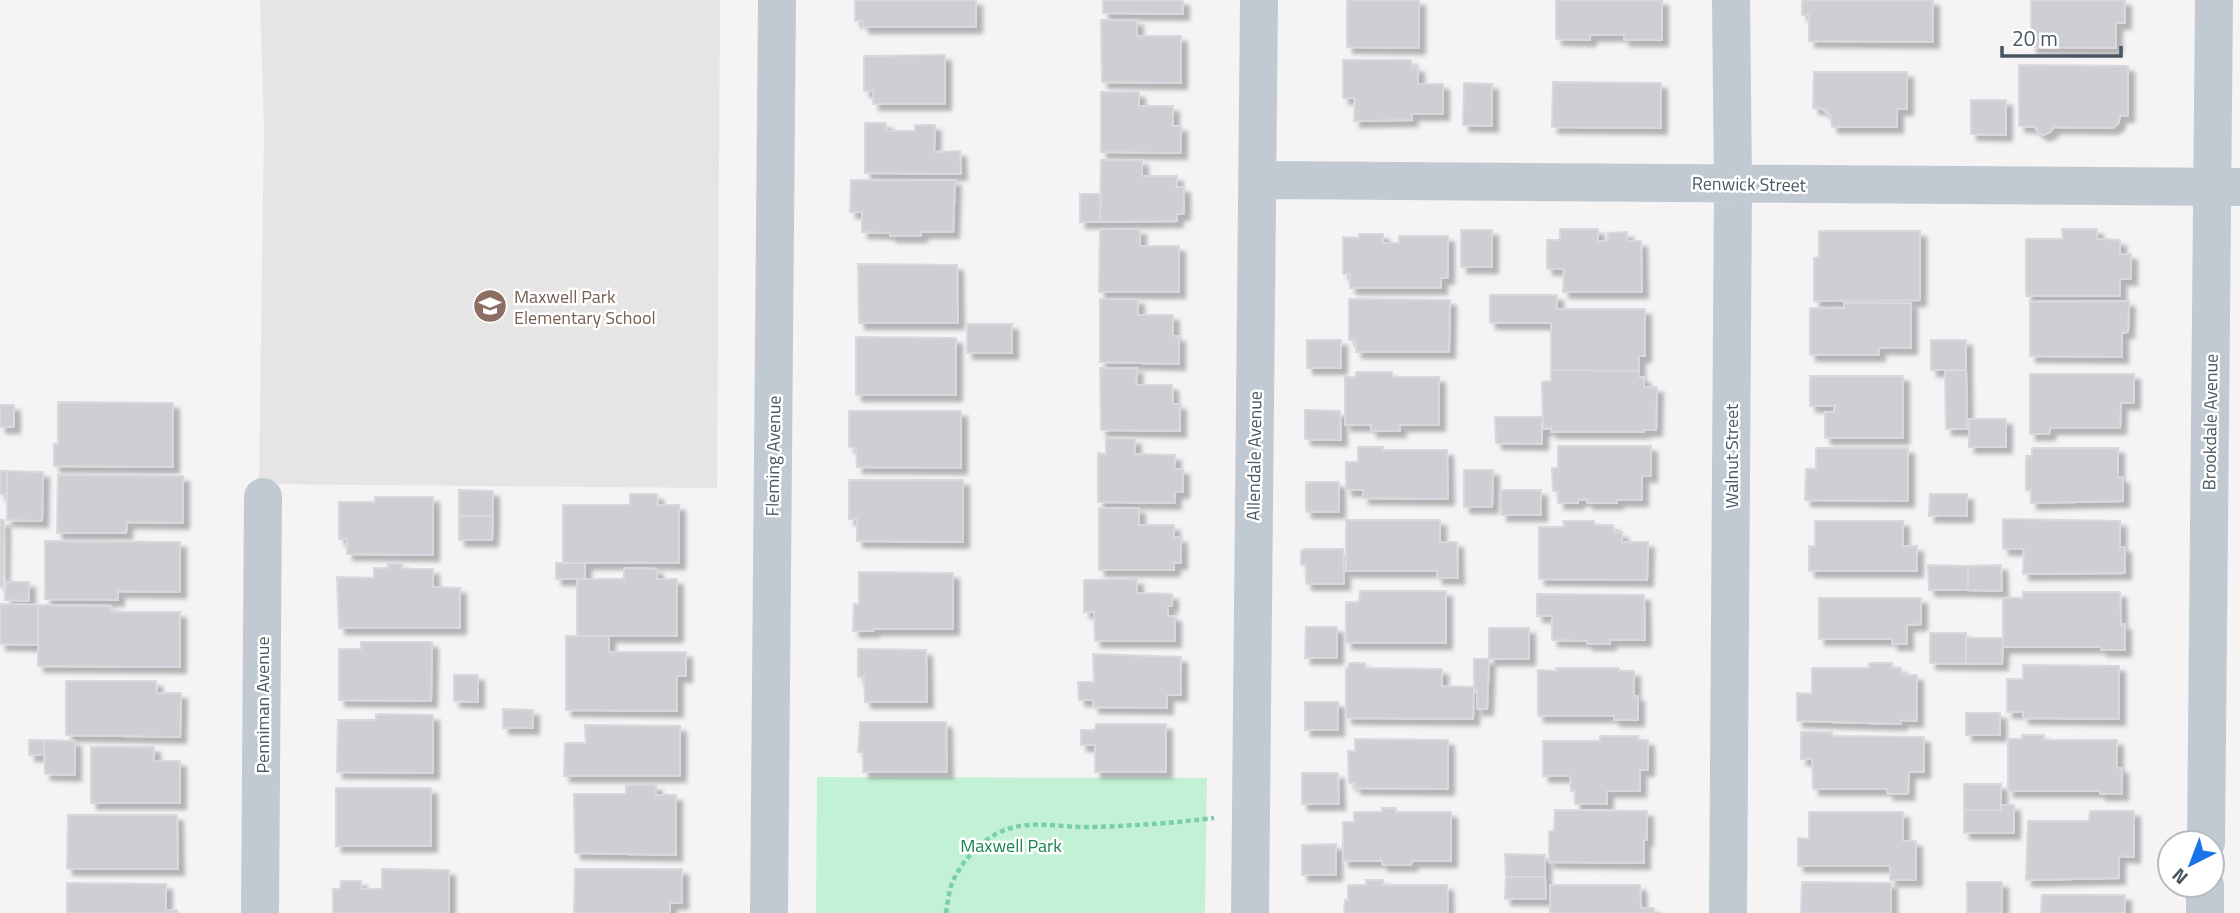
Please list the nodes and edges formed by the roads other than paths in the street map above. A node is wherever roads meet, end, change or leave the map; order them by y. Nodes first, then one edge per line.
1 (777, 0) edge
2 (1259, 0) edge
3 (1731, 0) edge
4 (2214, 0) edge
5 (1257, 180) junction
6 (1733, 184) junction
7 (2226, 187) edge
8 (263, 497) dead end
9 (2224, 752) edge
10 (2209, 829) edge
11 (260, 913) edge
12 (769, 913) edge
13 (1250, 913) edge
14 (1728, 913) edge

1 - 12 street, Fleming Avenue
2 - 5 street, Allendale Avenue
3 - 6 street, Walnut Street
4 - 7 street, Brookdale Avenue
5 - 6 street, Renwick Street
5 - 13 street, Allendale Avenue
6 - 7 street, Renwick Street
6 - 14 street, Walnut Street
7 - 9 street, Brookdale Avenue
8 - 11 street, Penniman Avenue
9 - 10 street, Brookdale Avenue

